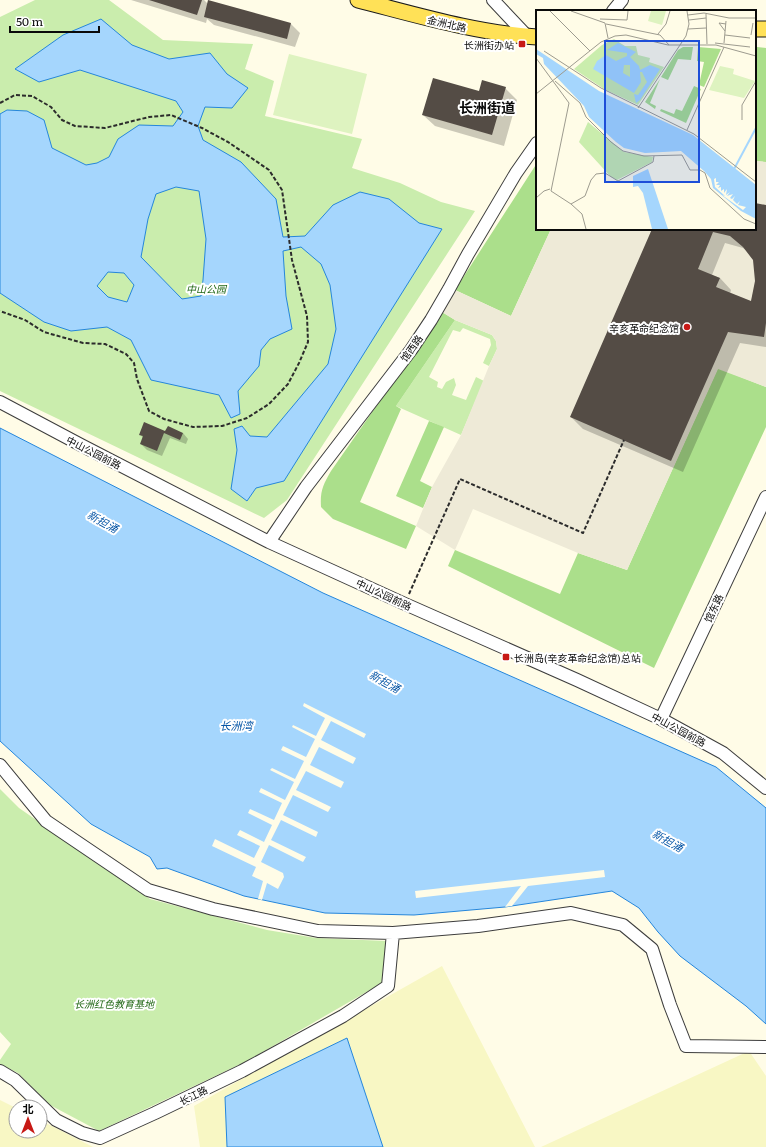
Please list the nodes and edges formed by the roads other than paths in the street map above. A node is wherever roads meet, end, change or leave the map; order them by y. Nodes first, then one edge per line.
1 (358, 0) edge
2 (493, 0) edge
3 (622, 0) edge
4 (614, 10) edge
5 (532, 36) edge
6 (536, 144) edge
7 (0, 402) edge
8 (766, 497) edge
9 (269, 542) junction
10 (661, 719) junction
11 (0, 765) edge
12 (766, 788) edge
13 (393, 933) junction
14 (766, 1047) edge
15 (0, 1071) edge

1 - 5 main road, 金洲北路
2 - 5 street
3 - 4 street
6 - 9 street, 馆西路
7 - 9 street, 中山公园前路
8 - 10 street, 馆东路
9 - 10 street, 中山公园前路
10 - 12 street, 中山公园前路
11 - 13 street
13 - 14 street
13 - 15 street, 长江路

